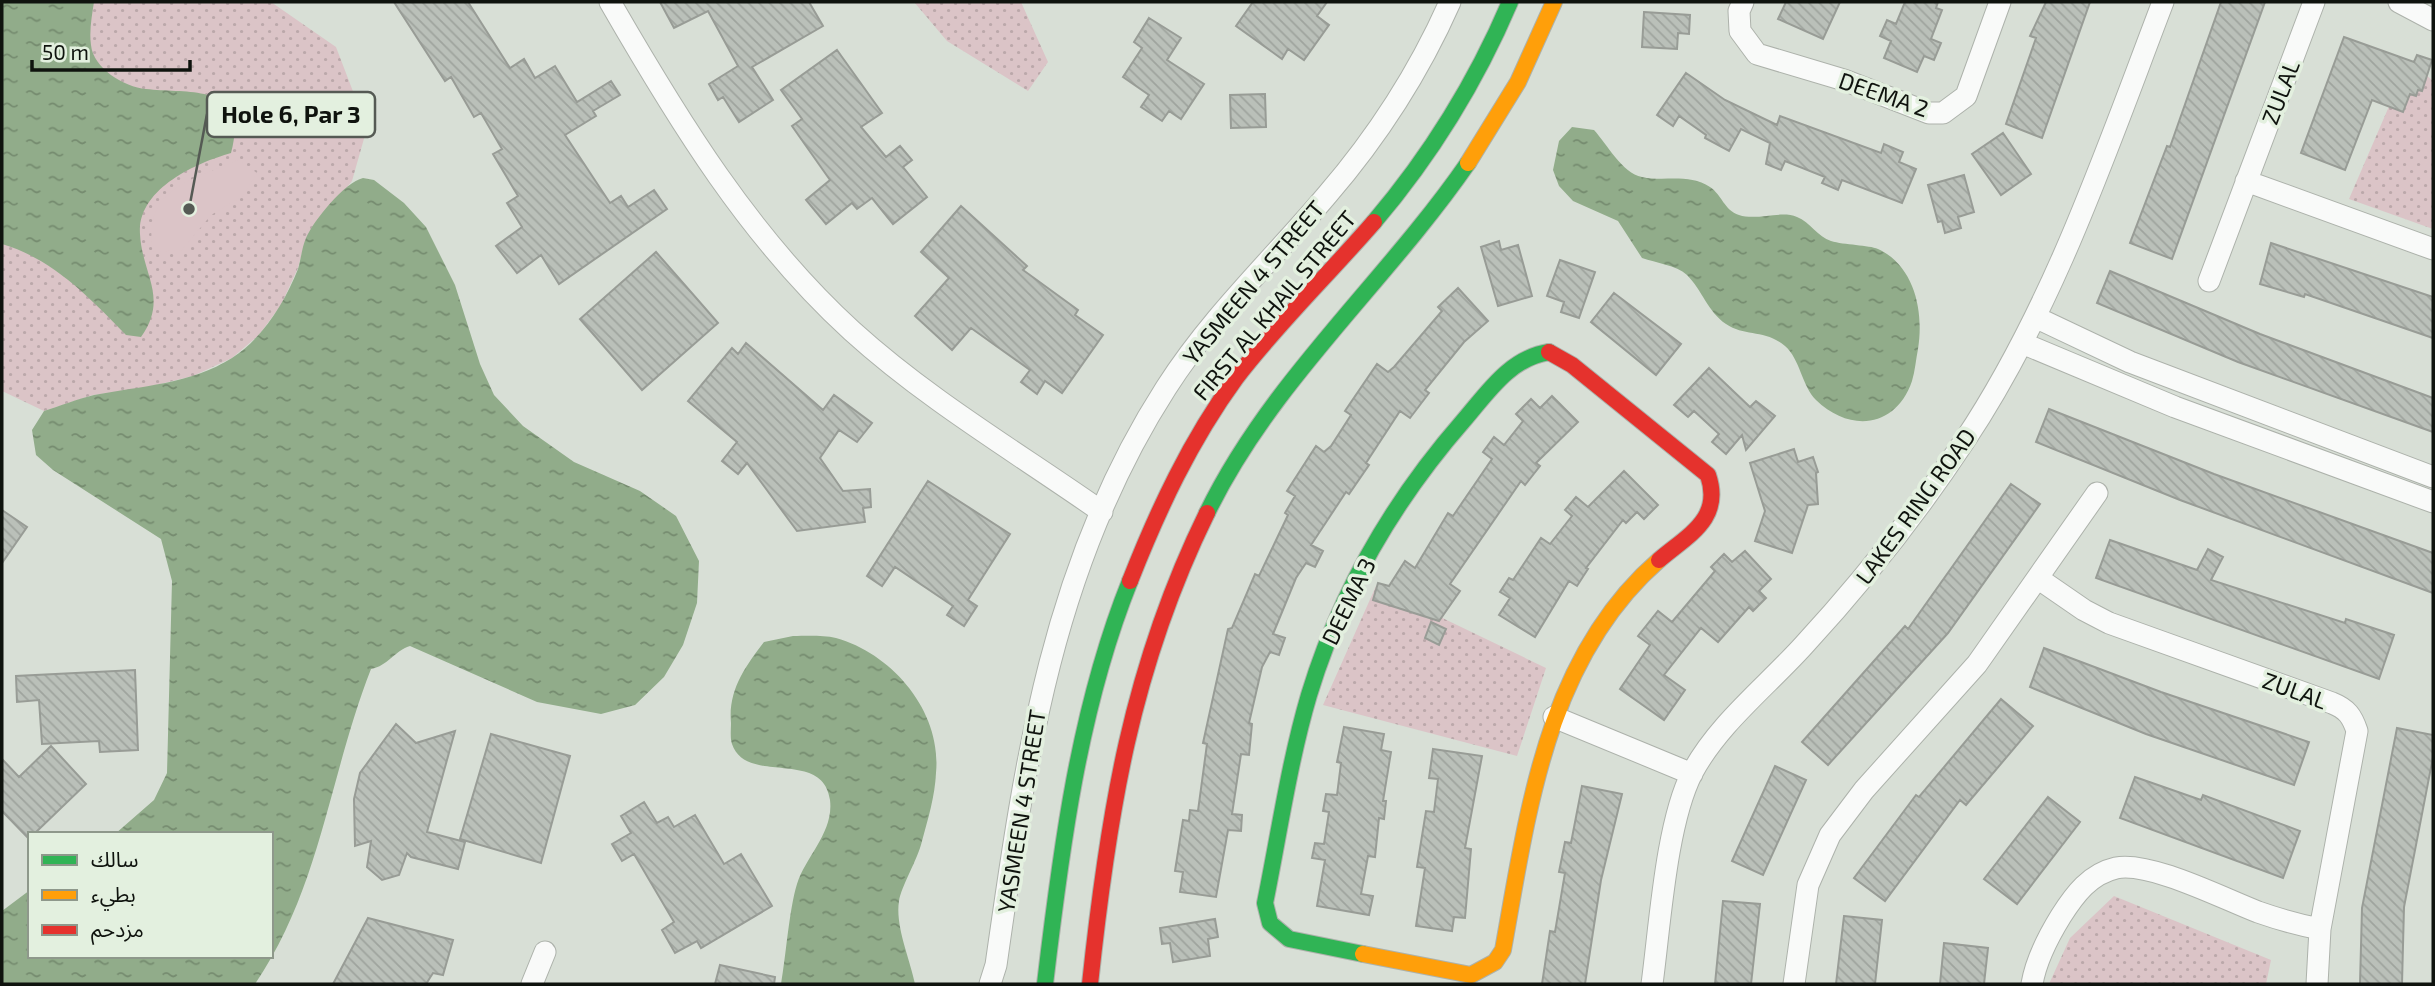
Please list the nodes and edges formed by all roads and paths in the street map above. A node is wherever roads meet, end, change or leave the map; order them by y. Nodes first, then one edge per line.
1 (610, 2) edge
2 (1450, 2) edge
3 (1510, 2) edge
4 (1554, 2) edge
5 (1743, 2) edge
6 (2000, 2) edge
7 (2163, 2) edge
8 (2314, 2) edge
9 (2399, 2) edge
10 (2433, 20) edge
11 (2246, 181) junction
12 (2433, 249) edge
13 (2209, 281) dead end
14 (2035, 317) junction
15 (2022, 343) junction
16 (2433, 477) edge
17 (2097, 493) dead end
18 (2433, 502) edge
19 (1102, 512) junction
20 (2039, 579) junction
21 (1555, 717) junction
22 (1692, 774) junction
23 (2320, 929) junction
24 (545, 952) dead end
25 (532, 984) edge
26 (990, 984) edge
27 (1045, 984) edge
28 (1090, 984) edge
29 (1652, 984) edge
30 (1794, 984) edge
31 (2032, 984) edge
32 (2317, 984) edge

1 - 19 street
2 - 19 street, YASMEEN 4 STREET
3 - 27 main road, FIRST AL KHAIL STREET
4 - 28 main road
5 - 6 street, DEEMA 2
7 - 14 street, LAKES RING ROAD
8 - 11 street, ZULAL
9 - 10 street
11 - 12 street
11 - 13 street, ZULAL
14 - 15 street, LAKES RING ROAD
14 - 16 street
15 - 18 street
15 - 22 street, LAKES RING ROAD
17 - 20 street
19 - 26 street, YASMEEN 4 STREET
20 - 23 street, ZULAL
20 - 30 street
21 - 21 main road, DEEMA 3
21 - 22 street
22 - 29 street, LAKES RING ROAD
23 - 31 street
23 - 32 street, ZULAL
24 - 25 street

